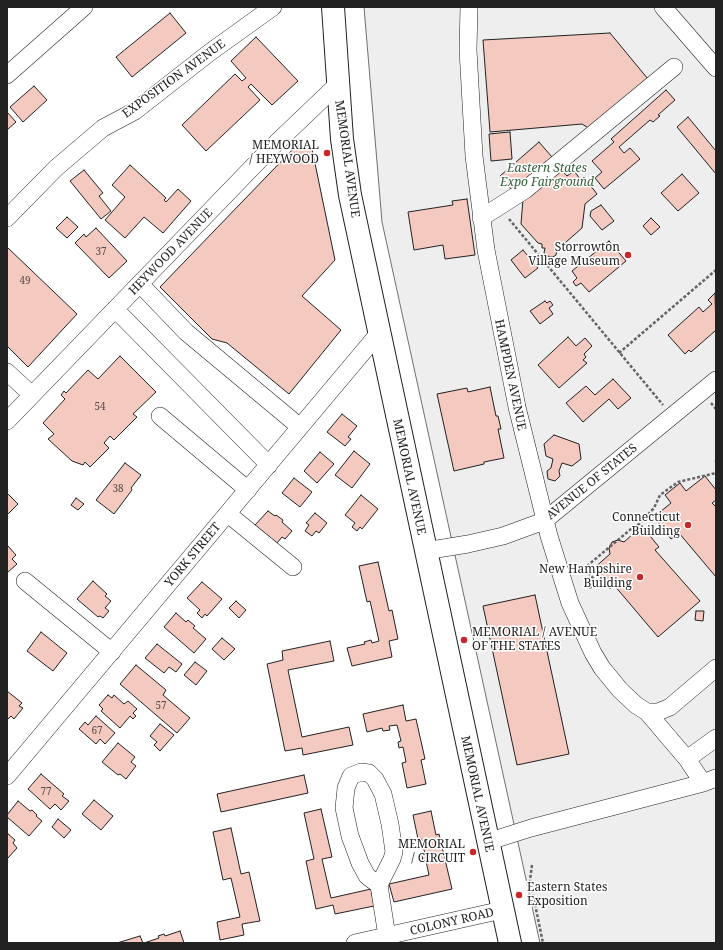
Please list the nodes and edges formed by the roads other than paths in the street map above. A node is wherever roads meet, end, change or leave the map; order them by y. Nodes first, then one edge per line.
1 (84, 7) edge
2 (273, 7) edge
3 (333, 7) edge
4 (469, 7) edge
5 (663, 7) edge
6 (674, 67) dead end
7 (716, 68) edge
8 (7, 75) edge
9 (337, 86) junction
10 (7, 218) edge
11 (481, 218) junction
12 (140, 284) junction
13 (115, 309) junction
14 (378, 333) junction
15 (7, 372) edge
16 (716, 380) edge
17 (32, 395) junction
18 (160, 416) dead end
19 (7, 421) edge
20 (300, 427) junction
21 (269, 464) junction
22 (248, 490) junction
23 (228, 514) junction
24 (544, 521) junction
25 (425, 551) junction
26 (292, 567) dead end
27 (25, 580) dead end
28 (112, 652) junction
29 (716, 668) edge
30 (648, 712) junction
31 (716, 738) edge
32 (687, 759) junction
33 (7, 776) edge
34 (710, 781) edge
35 (487, 842) junction
36 (379, 885) junction
37 (502, 910) junction
38 (388, 940) edge
39 (355, 943) edge
40 (510, 943) edge

1 - 8 street
2 - 10 street, EXPOSITION AVENUE
3 - 9 main road, MEMORIAL AVENUE
4 - 11 street, HAMPDEN AVENUE
5 - 7 street
6 - 11 street
9 - 12 street, HEYWOOD AVENUE
9 - 14 main road, MEMORIAL AVENUE
11 - 24 street, HAMPDEN AVENUE
12 - 13 street, HEYWOOD AVENUE
12 - 20 street
13 - 17 street, HEYWOOD AVENUE
13 - 21 street
14 - 20 street, YORK STREET
14 - 25 main road, MEMORIAL AVENUE
15 - 17 street
16 - 24 street, AVENUE OF STATES
17 - 19 street, HEYWOOD AVENUE
18 - 22 street
20 - 21 street, YORK STREET
21 - 22 street, YORK STREET
22 - 23 street, YORK STREET
23 - 26 street
23 - 28 street, YORK STREET
24 - 25 street, AVENUE OF STATES
24 - 30 street, HAMPDEN AVENUE
25 - 35 main road, MEMORIAL AVENUE
27 - 28 street
28 - 33 street, YORK STREET
29 - 30 street
30 - 32 street, HAMPDEN AVENUE
31 - 32 street
32 - 34 street, HAMPDEN AVENUE
34 - 35 street
35 - 37 main road, MEMORIAL AVENUE
36 - 36 street
36 - 38 street
37 - 38 street, COLONY ROAD
37 - 40 main road, MEMORIAL AVENUE
38 - 39 street, COLONY ROAD

